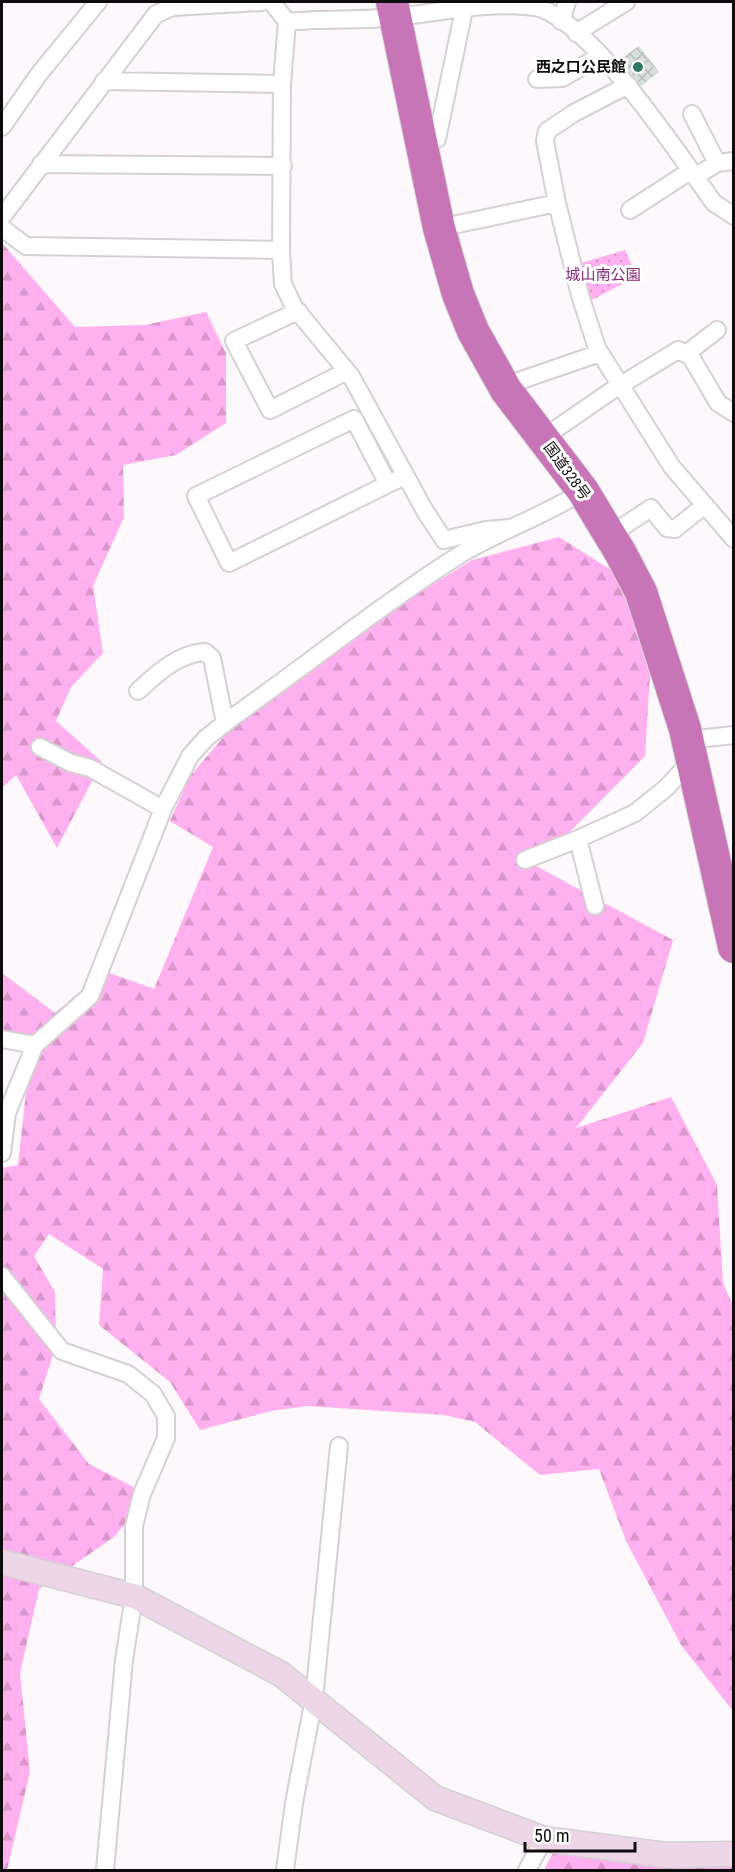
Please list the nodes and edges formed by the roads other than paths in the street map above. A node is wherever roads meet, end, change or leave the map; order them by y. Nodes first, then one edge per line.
1 (98, 2) edge
2 (262, 2) edge
3 (272, 2) edge
4 (567, 2) edge
5 (626, 2) edge
6 (464, 3) edge
7 (394, 9) edge
8 (561, 21) junction
9 (287, 22) junction
10 (576, 33) junction
11 (600, 56) junction
12 (537, 79) dead end
13 (104, 81) junction
14 (282, 84) junction
15 (628, 85) junction
16 (692, 114) dead end
17 (2, 128) edge
18 (422, 144) junction
19 (725, 162) edge
20 (41, 164) junction
21 (282, 166) junction
22 (693, 174) junction
23 (557, 203) junction
24 (630, 210) dead end
25 (734, 216) edge
26 (2, 217) edge
27 (2, 228) edge
28 (439, 228) junction
29 (280, 249) junction
30 (298, 311) junction
31 (717, 330) dead end
32 (600, 353) junction
33 (686, 354) junction
34 (347, 371) junction
35 (504, 387) junction
36 (620, 387) junction
37 (734, 414) edge
38 (543, 438) junction
39 (405, 476) junction
40 (388, 484) junction
41 (583, 491) junction
42 (705, 505) junction
43 (510, 528) junction
44 (610, 535) junction
45 (734, 539) edge
46 (138, 691) dead end
47 (225, 723) junction
48 (734, 735) edge
49 (40, 747) dead end
50 (690, 750) junction
51 (163, 809) junction
52 (578, 839) junction
53 (525, 860) dead end
54 (595, 906) dead end
55 (732, 926) edge
56 (2, 1039) edge
57 (35, 1045) junction
58 (2, 1153) edge
59 (2, 1276) edge
60 (339, 1446) dead end
61 (2, 1562) edge
62 (134, 1596) junction
63 (314, 1699) junction
64 (544, 1839) junction
65 (734, 1854) edge
66 (105, 1870) edge
67 (285, 1870) edge
68 (527, 1870) edge

1 - 17 street
2 - 13 street
3 - 9 street
4 - 8 street
5 - 10 street
6 - 7 street
6 - 8 street
6 - 18 street
7 - 9 street
7 - 18 highway, 国道328号
8 - 10 street
9 - 14 street
10 - 11 street
11 - 12 street
11 - 15 street
13 - 14 street
13 - 20 street
14 - 21 street
15 - 22 street
15 - 23 street
16 - 19 street
18 - 28 highway, 国道328号
19 - 22 street
20 - 21 street
20 - 26 street
21 - 29 street
22 - 24 street
22 - 25 street
23 - 28 street
23 - 32 street
27 - 29 street
28 - 35 highway, 国道328号
29 - 30 street
30 - 34 street
30 - 34 street
31 - 33 street
32 - 35 street
32 - 36 street
33 - 36 street
33 - 37 street
34 - 39 street
35 - 38 highway, 国道328号
36 - 38 street
36 - 42 street
38 - 41 highway, 国道328号
39 - 40 street
39 - 43 street
40 - 40 street
41 - 43 street
41 - 44 highway, 国道328号
42 - 44 street
42 - 45 street
43 - 47 street
44 - 50 highway, 国道328号
46 - 47 street
47 - 51 street
48 - 50 street
49 - 51 street
50 - 52 street
50 - 55 highway, 国道328号
51 - 57 street
52 - 53 street
52 - 54 street
56 - 57 street
57 - 58 street
59 - 62 street
60 - 63 street
61 - 62 street
62 - 63 street
62 - 66 street
63 - 64 street
63 - 67 street
64 - 65 street
64 - 68 street

